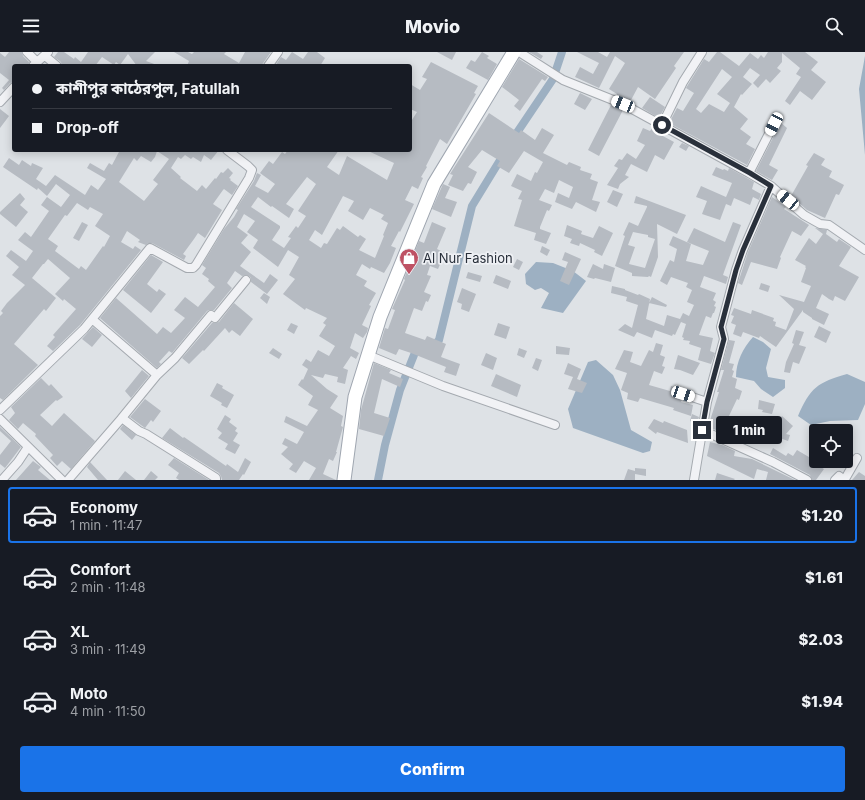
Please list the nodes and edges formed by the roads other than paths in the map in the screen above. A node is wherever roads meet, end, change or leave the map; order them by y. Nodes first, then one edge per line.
1 (27, 52) edge
2 (278, 52) edge
3 (514, 52) edge
4 (519, 52) edge
5 (702, 52) edge
6 (46, 54) edge
7 (35, 64) edge
8 (55, 64) edge
9 (269, 64) edge
10 (12, 89) edge
11 (0, 102) edge
12 (774, 124) dead end
13 (662, 125) junction
14 (230, 152) edge
15 (750, 173) junction
16 (771, 186) junction
17 (865, 250) edge
18 (246, 280) dead end
19 (92, 319) junction
20 (368, 355) junction
21 (157, 375) junction
22 (683, 394) dead end
23 (707, 402) junction
24 (0, 410) edge
25 (122, 418) junction
26 (0, 419) edge
27 (555, 425) dead end
28 (702, 430) junction
29 (28, 447) junction
30 (857, 458) dead end
31 (2, 480) edge
32 (62, 480) edge
33 (68, 480) edge
34 (216, 480) edge
35 (344, 480) edge
36 (694, 480) edge
37 (807, 480) edge
38 (835, 480) edge

1 - 7 street
2 - 9 street
3 - 20 main road
4 - 13 street
5 - 13 street
6 - 7 street
6 - 8 street
10 - 11 street
12 - 15 street
13 - 15 street
14 - 19 street
15 - 16 street
16 - 17 street
16 - 23 street
18 - 21 street
19 - 21 street
19 - 24 street
20 - 27 street
20 - 35 main road
21 - 25 street
22 - 23 street
23 - 28 street
25 - 33 street
25 - 34 street
26 - 29 street
28 - 36 street
28 - 37 street
29 - 31 street
29 - 32 street
30 - 38 street

